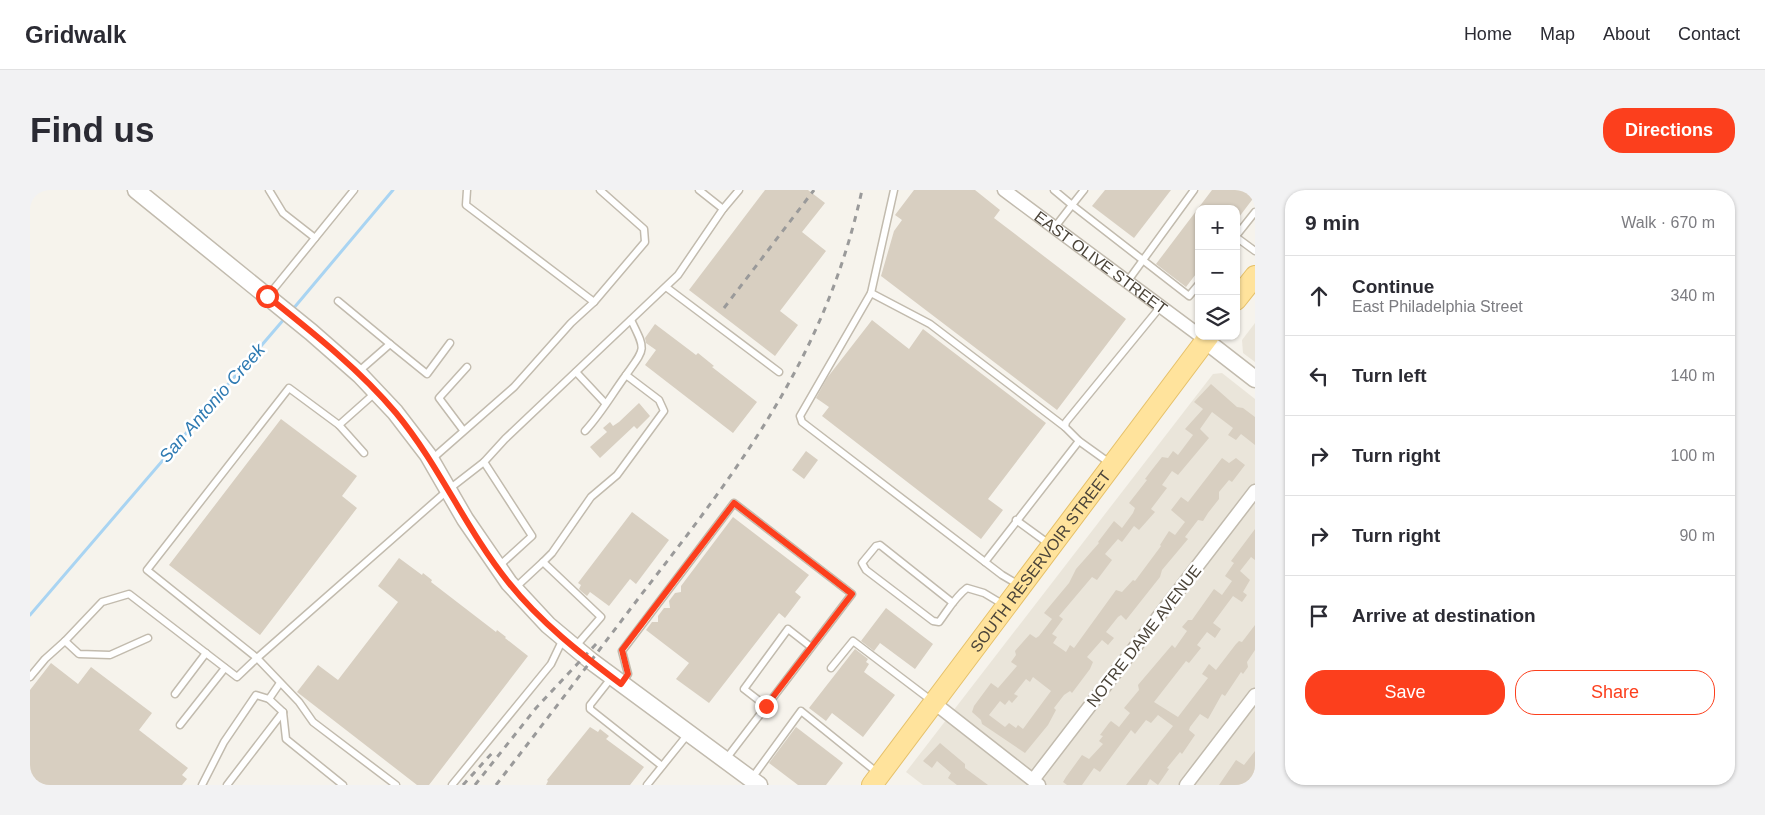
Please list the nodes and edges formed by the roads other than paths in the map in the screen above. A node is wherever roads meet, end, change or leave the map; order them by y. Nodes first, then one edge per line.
1 (136, 190) edge
2 (269, 190) edge
3 (354, 190) edge
4 (467, 190) edge
5 (600, 190) edge
6 (698, 190) edge
7 (739, 190) edge
8 (894, 190) edge
9 (1004, 190) edge
10 (1054, 190) edge
11 (1084, 190) edge
12 (1194, 190) edge
13 (1072, 205) junction
14 (723, 209) junction
15 (1255, 212) edge
16 (1054, 228) junction
17 (1240, 232) edge
18 (315, 238) junction
19 (1240, 240) edge
20 (1255, 251) edge
21 (1142, 260) junction
22 (1255, 276) edge
23 (1127, 282) junction
24 (666, 287) junction
25 (1195, 289) edge
26 (871, 293) junction
27 (1240, 295) edge
28 (267, 296) junction
29 (338, 301) dead end
30 (594, 302) junction
31 (1161, 306) junction
32 (630, 320) junction
33 (1195, 331) edge
34 (1201, 340) edge
35 (1207, 340) edge
36 (450, 343) dead end
37 (390, 344) junction
38 (467, 367) dead end
39 (576, 372) junction
40 (778, 372) dead end
41 (357, 373) junction
42 (626, 375) junction
43 (1255, 379) edge
44 (376, 392) junction
45 (605, 403) junction
46 (338, 425) junction
47 (1065, 428) junction
48 (463, 430) junction
49 (584, 431) dead end
50 (1079, 441) junction
51 (364, 454) dead end
52 (432, 460) junction
53 (484, 462) junction
54 (1112, 464) junction
55 (448, 490) junction
56 (1255, 491) edge
57 (1016, 520) junction
58 (1051, 545) junction
59 (543, 562) junction
60 (985, 562) junction
61 (498, 567) junction
62 (1020, 586) junction
63 (514, 588) junction
64 (953, 603) junction
65 (1005, 606) junction
66 (148, 638) dead end
67 (66, 641) junction
68 (569, 643) junction
69 (811, 647) junction
70 (206, 653) junction
71 (257, 658) junction
72 (225, 668) junction
73 (831, 668) dead end
74 (30, 677) edge
75 (617, 680) junction
76 (280, 683) junction
77 (175, 694) dead end
78 (1255, 695) edge
79 (269, 699) junction
80 (933, 702) junction
81 (766, 706) junction
82 (283, 712) junction
83 (180, 725) dead end
84 (689, 734) junction
85 (725, 760) junction
86 (662, 766) junction
87 (876, 780) edge
88 (755, 782) edge
89 (1036, 783) edge
90 (202, 785) edge
91 (227, 785) edge
92 (343, 785) edge
93 (396, 785) edge
94 (452, 785) edge
95 (647, 785) edge
96 (1186, 785) edge

1 - 28 street
2 - 18 lane
3 - 18 lane
4 - 30 lane
5 - 30 lane
6 - 14 lane
7 - 14 lane
8 - 26 lane
9 - 16 street, EAST OLIVE STREET
10 - 13 lane
11 - 13 lane
12 - 21 lane
13 - 16 lane
13 - 21 lane
14 - 24 lane
15 - 17 lane
16 - 23 street, EAST OLIVE STREET
18 - 28 lane
19 - 20 lane
21 - 23 lane
21 - 25 lane
22 - 27 main road
23 - 31 street, EAST OLIVE STREET
24 - 32 lane
24 - 40 lane
26 - 47 lane
26 - 60 lane
28 - 41 street
29 - 37 lane
30 - 48 lane
31 - 33 street, EAST OLIVE STREET
31 - 47 lane
32 - 39 lane
32 - 42 lane
34 - 54 main road, SOUTH RESERVOIR STREET
35 - 43 street, EAST OLIVE STREET
36 - 37 lane
37 - 41 lane
38 - 48 lane
39 - 45 lane
39 - 53 lane
41 - 44 street
42 - 45 lane
42 - 59 lane
44 - 46 lane
44 - 52 street
45 - 49 lane
46 - 51 lane
46 - 71 lane
47 - 50 lane
48 - 52 lane
50 - 54 lane
50 - 57 lane
52 - 55 street
53 - 55 lane
53 - 61 lane
54 - 58 main road, SOUTH RESERVOIR STREET
55 - 61 street
55 - 71 lane
56 - 89 street, NOTRE DAME AVENUE
57 - 58 lane
57 - 60 lane
58 - 62 main road, SOUTH RESERVOIR STREET
59 - 63 lane
59 - 68 lane
60 - 62 lane
61 - 63 street
62 - 65 main road, SOUTH RESERVOIR STREET
63 - 68 street
64 - 64 lane
64 - 65 lane
65 - 80 main road, SOUTH RESERVOIR STREET
66 - 67 lane
67 - 70 lane
67 - 74 lane
68 - 75 street
68 - 94 lane
69 - 75 lane
69 - 81 lane
69 - 81 lane
70 - 72 lane
70 - 77 lane
71 - 72 lane
71 - 76 lane
72 - 83 lane
73 - 80 lane
75 - 84 street
75 - 86 lane
76 - 79 lane
76 - 93 lane
78 - 96 street
79 - 82 lane
79 - 90 lane
80 - 87 main road, SOUTH RESERVOIR STREET
80 - 89 street
81 - 85 lane
82 - 91 lane
82 - 92 lane
84 - 85 street
84 - 86 lane
85 - 88 street
86 - 95 lane
87 - 88 lane

